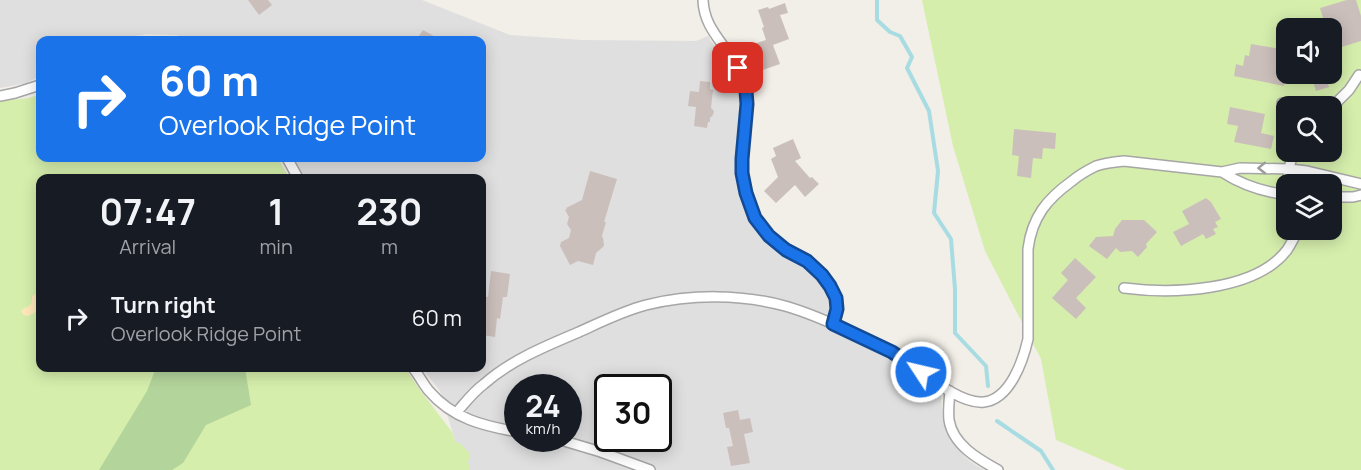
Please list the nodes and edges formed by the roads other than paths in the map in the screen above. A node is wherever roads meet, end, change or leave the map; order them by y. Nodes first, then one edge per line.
1 (703, 0) edge
2 (1359, 75) dead end
3 (36, 86) edge
4 (0, 96) edge
5 (1342, 97) edge
6 (1290, 162) edge
7 (1289, 168) junction
8 (1307, 171) junction
9 (1222, 172) junction
10 (1288, 174) edge
11 (1307, 174) edge
12 (1361, 184) edge
13 (1276, 193) edge
14 (1361, 195) edge
15 (1342, 197) edge
16 (1292, 240) edge
17 (1124, 288) dead end
18 (833, 324) junction
19 (416, 372) edge
20 (950, 391) junction
21 (456, 413) junction
22 (504, 429) edge
23 (582, 447) edge
24 (620, 459) junction
25 (616, 470) edge
26 (650, 470) edge
27 (998, 470) edge

1 - 18 street
2 - 5 street
3 - 4 street
6 - 7 street
7 - 8 street
7 -> 9 street
7 - 10 street
8 - 11 street
8 - 12 street
9 - 13 street
9 - 20 street
14 - 15 street
16 - 17 street
18 - 20 street
18 - 21 street
19 - 21 street
20 - 27 street
21 - 22 street
23 - 24 street
24 - 25 street
24 - 26 street

